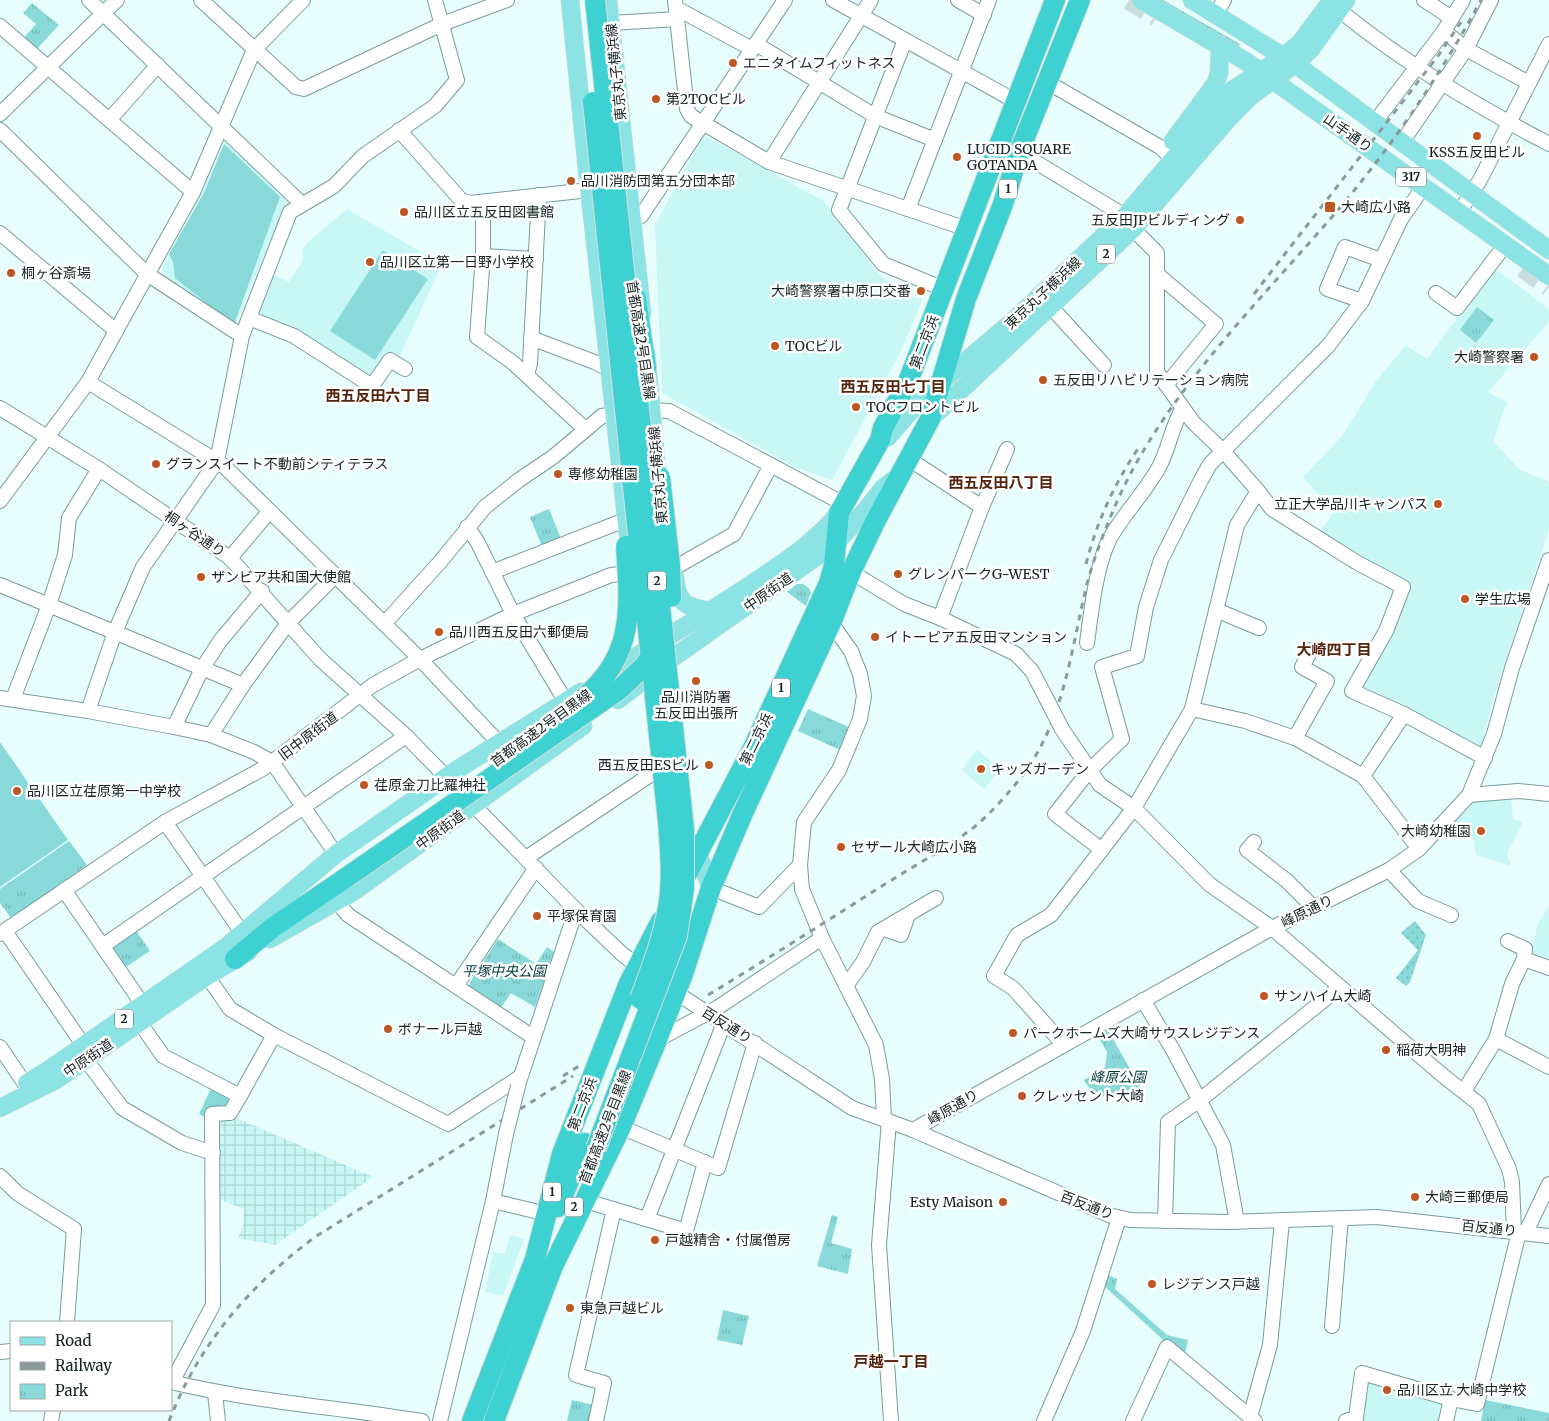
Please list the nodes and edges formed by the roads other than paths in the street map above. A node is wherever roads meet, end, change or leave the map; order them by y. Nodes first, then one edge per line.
1 (89, 0) edge
2 (117, 0) edge
3 (200, 0) edge
4 (303, 0) edge
5 (435, 0) edge
6 (507, 0) edge
7 (570, 0) edge
8 (582, 0) edge
9 (595, 0) edge
10 (608, 0) edge
11 (785, 0) edge
12 (833, 0) edge
13 (871, 0) edge
14 (958, 0) edge
15 (990, 0) edge
16 (1056, 0) edge
17 (1080, 0) edge
18 (1141, 0) edge
19 (1192, 0) edge
20 (1424, 0) edge
21 (1463, 0) edge
22 (1491, 0) edge
23 (1336, 2) edge
24 (1220, 7) edge
25 (676, 9) edge
26 (103, 14) junction
27 (984, 15) junction
28 (862, 16) junction
29 (1452, 18) junction
30 (611, 23) junction
31 (442, 24) junction
32 (0, 26) edge
33 (1444, 31) junction
34 (905, 40) junction
35 (1549, 44) edge
36 (1220, 45) junction
37 (754, 46) junction
38 (1466, 49) junction
39 (254, 50) junction
40 (1289, 60) junction
41 (158, 65) junction
42 (49, 68) junction
43 (1416, 68) junction
44 (962, 72) junction
45 (1267, 75) junction
46 (821, 82) junction
47 (1048, 82) junction
48 (1529, 83) junction
49 (1442, 85) junction
50 (1017, 102) junction
51 (0, 114) edge
52 (875, 116) junction
53 (110, 119) junction
54 (1375, 122) junction
55 (1508, 123) junction
56 (703, 124) junction
57 (223, 127) junction
58 (0, 130) edge
59 (399, 130) junction
60 (935, 140) junction
61 (1402, 142) junction
62 (1549, 144) edge
63 (1019, 152) junction
64 (1172, 158) junction
65 (769, 162) junction
66 (1424, 186) junction
67 (848, 188) junction
68 (589, 190) junction
69 (193, 192) junction
70 (1472, 194) junction
71 (539, 195) junction
72 (483, 202) junction
73 (302, 204) junction
74 (908, 209) junction
75 (1460, 212) junction
76 (626, 221) junction
77 (1129, 222) junction
78 (968, 229) junction
79 (0, 233) edge
80 (1506, 244) junction
81 (1549, 250) edge
82 (483, 256) junction
83 (536, 259) junction
84 (1381, 260) junction
85 (147, 274) junction
86 (1157, 274) junction
87 (1549, 276) edge
88 (944, 289) junction
89 (1436, 293) dead end
90 (966, 299) junction
91 (1362, 301) junction
92 (1050, 306) junction
93 (249, 318) junction
94 (116, 331) junction
95 (242, 336) junction
96 (531, 338) junction
97 (981, 349) junction
98 (1104, 365) dead end
99 (405, 369) dead end
100 (615, 371) junction
101 (527, 375) junction
102 (943, 380) junction
103 (88, 382) junction
104 (1166, 385) junction
105 (0, 408) edge
106 (1183, 408) junction
107 (652, 410) junction
108 (615, 414) junction
109 (930, 419) junction
110 (585, 429) junction
111 (46, 436) junction
112 (880, 440) junction
113 (1007, 449) dead end
114 (1224, 452) junction
115 (217, 461) junction
116 (771, 465) junction
117 (905, 468) junction
118 (99, 469) junction
119 (1258, 491) junction
120 (0, 501) edge
121 (982, 507) junction
122 (841, 509) junction
123 (269, 512) junction
124 (625, 520) junction
125 (177, 521) junction
126 (468, 527) junction
127 (836, 543) junction
128 (230, 558) junction
129 (1549, 560) edge
130 (674, 568) junction
131 (802, 569) junction
132 (492, 572) junction
133 (851, 572) junction
134 (632, 573) junction
135 (334, 577) junction
136 (0, 585) edge
137 (826, 589) junction
138 (262, 591) junction
139 (1544, 591) edge
140 (49, 605) junction
141 (711, 610) junction
142 (1216, 610) junction
143 (513, 614) junction
144 (940, 618) junction
145 (288, 623) junction
146 (830, 623) junction
147 (384, 624) junction
148 (1259, 628) dead end
149 (115, 632) junction
150 (670, 637) junction
151 (1087, 643) dead end
152 (1311, 650) dead end
153 (643, 652) junction
154 (420, 659) junction
155 (671, 659) junction
156 (202, 669) junction
157 (602, 677) junction
158 (648, 679) junction
159 (243, 684) junction
160 (361, 696) junction
161 (6, 699) edge
162 (566, 702) junction
163 (1192, 710) junction
164 (88, 711) junction
165 (1404, 714) junction
166 (174, 727) junction
167 (211, 735) junction
168 (406, 736) junction
169 (1295, 738) junction
170 (499, 743) junction
171 (1485, 758) junction
172 (272, 762) junction
173 (656, 771) junction
174 (1090, 771) junction
175 (1363, 776) junction
176 (446, 777) junction
177 (1549, 794) edge
178 (1469, 795) junction
179 (474, 805) junction
180 (304, 807) junction
181 (1134, 808) junction
182 (165, 822) junction
183 (1254, 842) dead end
184 (1419, 849) junction
185 (1102, 850) junction
186 (697, 854) junction
187 (531, 863) junction
188 (800, 865) junction
189 (342, 866) junction
190 (1389, 870) junction
191 (202, 878) junction
192 (711, 888) junction
193 (64, 890) junction
194 (936, 898) dead end
195 (337, 902) junction
196 (1314, 908) junction
197 (576, 910) junction
198 (1451, 915) dead end
199 (660, 922) junction
200 (1272, 928) junction
201 (2, 932) edge
202 (243, 934) junction
203 (822, 938) junction
204 (1508, 941) dead end
205 (104, 945) junction
206 (235, 959) junction
207 (1524, 959) junction
208 (638, 966) junction
209 (1549, 968) edge
210 (207, 976) junction
211 (456, 986) junction
212 (846, 986) junction
213 (1340, 987) junction
214 (676, 992) junction
215 (1143, 1000) junction
216 (708, 1013) junction
217 (141, 1014) junction
218 (724, 1023) junction
219 (274, 1035) junction
220 (533, 1037) junction
221 (657, 1040) junction
222 (1496, 1040) junction
223 (755, 1043) junction
224 (1063, 1044) junction
225 (0, 1047) edge
226 (85, 1053) junction
227 (1549, 1067) edge
228 (519, 1082) junction
229 (25, 1084) junction
230 (1464, 1092) junction
231 (0, 1096) edge
232 (240, 1096) junction
233 (1200, 1100) junction
234 (0, 1108) edge
235 (886, 1120) junction
236 (621, 1128) junction
237 (913, 1130) junction
238 (591, 1146) junction
239 (674, 1150) junction
240 (213, 1153) junction
241 (705, 1162) junction
242 (0, 1176) edge
243 (1549, 1184) edge
244 (492, 1201) junction
245 (586, 1201) junction
246 (614, 1209) junction
247 (547, 1214) junction
248 (1119, 1218) junction
249 (1340, 1218) junction
250 (647, 1219) junction
251 (1282, 1220) junction
252 (1165, 1221) junction
253 (1237, 1222) junction
254 (1520, 1232) junction
255 (1549, 1236) edge
256 (544, 1263) junction
257 (67, 1321) edge
258 (1332, 1326) dead end
259 (172, 1382) edge
260 (215, 1393) junction
261 (1452, 1399) junction
262 (1253, 1419) edge
263 (218, 1421) edge
264 (422, 1421) edge
265 (440, 1421) edge
266 (472, 1421) edge
267 (494, 1421) edge
268 (596, 1421) edge
269 (891, 1421) edge
270 (1044, 1421) edge
271 (1133, 1421) edge
272 (1346, 1421) edge
273 (1446, 1421) edge

1 - 26 street
2 - 26 street
3 - 39 street
4 - 39 street
5 - 31 street
6 - 31 street
7 - 68 main road, 2
8 - 100 highway, 首都高速2号目黒線 / 2, bridge
9 - 76 highway, 首都高速2号目黒線 / 2, bridge
10 - 30 main road, 東京丸子横浜線 / 2
11 - 37 street
12 - 28 street
13 - 28 street
14 - 27 street
15 - 27 street
16 - 50 highway, 第二京浜 / 1
17 - 47 highway, 第二京浜 / 1
18 - 36 main road, 山手通り / 317
19 - 24 main road, 山手通り / 317
20 - 29 street
21 - 29 street
22 - 38 street
23 - 40 main road, 東京丸子横浜線
23 - 43 street
24 - 40 main road, 山手通り / 317
25 - 30 street
25 - 37 street
25 - 56 street
26 - 41 street
26 - 42 street
27 - 44 street
28 - 34 street
28 - 46 street
29 - 33 street
30 - 76 main road, 東京丸子横浜線 / 2
31 - 39 street
31 - 59 street
32 - 42 street
33 - 38 street
33 - 43 street
34 - 44 street
34 - 52 street
35 - 48 street
36 - 45 main road, 山手通り / 317
36 - 64 main road
37 - 46 street
37 - 56 street
38 - 48 street
38 - 49 street
39 - 57 street
40 - 45 main road, 東京丸子横浜線 / 2
40 - 54 main road, 山手通り / 317
41 - 53 street
41 - 57 street
42 - 51 street
42 - 53 street
43 - 49 street
43 - 54 street
44 - 50 street
44 - 60 street
45 - 64 main road, 東京丸子横浜線 / 2
45 - 66 main road, 山手通り / 317
45 - 77 main road, 東京丸子横浜線 / 2
46 - 52 street
46 - 65 street
47 - 63 highway, 第二京浜 / 1
47 - 64 street
48 - 55 street
49 - 55 street
49 - 61 street
50 - 78 highway, 第二京浜 / 1
52 - 60 street
52 - 67 street
53 - 69 street
54 - 61 main road, 山手通り / 317
55 - 62 street
55 - 70 street
56 - 65 street
56 - 76 street
57 - 69 street
57 - 73 street
58 - 85 street
59 - 72 street
59 - 73 street
60 - 74 street
61 - 70 main road, 山手通り / 317
63 - 77 street
63 - 90 highway, 第二京浜 / 1
64 - 77 main road, 東京丸子横浜線 / 2
65 - 67 street
66 - 75 main road, 山手通り / 317
66 - 84 street
67 - 74 street
67 - 88 street
68 - 71 street
68 - 76 street
68 - 100 main road, 2
69 - 85 street
70 - 75 street
70 - 81 main road, 山手通り / 317
71 - 72 street
71 - 83 street
72 - 82 street
73 - 93 street
74 - 78 street
75 - 80 main road, 山手通り / 317
76 - 107 main road, 東京丸子横浜線 / 2
76 - 189 highway, 首都高速2号目黒線 / 2, bridge
76 - 238 highway, 首都高速2号目黒線 / 2, bridge
77 - 86 street
77 - 92 main road, 東京丸子横浜線 / 2
77 - 97 main road, 東京丸子横浜線 / 2
78 - 88 highway, 第二京浜 / 1
79 - 94 street
80 - 87 main road, 山手通り / 317
80 - 89 street
82 - 83 street
82 - 101 street
83 - 96 street
84 - 91 street
84 - 91 street
85 - 94 street
85 - 95 street
86 - 104 street
86 - 104 street
88 - 112 highway, 第二京浜 / 1
90 - 97 main road
90 - 102 highway, 第二京浜 / 1
91 - 114 street
92 - 98 street
92 - 109 main road, 東京丸子横浜線 / 2
93 - 95 street
93 - 99 street
94 - 103 street
95 - 115 street
96 - 100 street
96 - 101 street
97 - 102 main road, 東京丸子横浜線 / 2
100 - 108 main road, 2
100 - 189 highway, 首都高速2号目黒線 / 2, bridge
100 - 238 highway, 首都高速2号目黒線 / 2, bridge
101 - 110 street
102 - 109 highway, 第二京浜 / 1
102 - 112 main road, 東京丸子横浜線 / 2
103 - 111 street
103 - 115 street
104 - 106 street
105 - 111 street, 桐ヶ谷通り
106 - 114 street
106 - 151 street
107 - 116 street
107 - 130 main road
107 - 150 main road, 東京丸子横浜線 / 2
108 - 110 street
108 - 124 main road, 2
109 - 117 highway, 第二京浜 / 1
110 - 126 street
111 - 118 street, 桐ヶ谷通り
111 - 120 street
112 - 122 highway, 第二京浜 / 1
113 - 121 street
114 - 119 street
114 - 174 street
115 - 123 street
115 - 125 street
116 - 122 street
116 - 130 street
117 - 121 street
117 - 127 main road, 中原街道 / 2
117 - 133 highway, 第二京浜 / 1
118 - 125 street, 桐ヶ谷通り
118 - 140 street
119 - 142 street
119 - 165 street
121 - 144 street
122 - 127 highway, 第二京浜 / 1
122 - 141 main road, 中原街道 / 2
123 - 128 street
123 - 135 street
124 - 132 street
124 - 134 main road, 2
125 - 128 street, 桐ヶ谷通り
125 - 149 street
126 - 132 street
126 - 147 street
127 - 131 main road, 中原街道 / 2
127 - 137 highway, 第二京浜 / 1
128 - 138 street, 桐ヶ谷通り
129 - 139 street, 峰原通り
130 - 141 main road
131 - 137 main road
131 - 155 main road, 中原街道 / 2
132 - 143 street
133 - 144 street
133 - 146 highway, 第二京浜 / 1
134 - 143 street, 旧中原街道
134 - 153 main road, 2
134 - 157 main road, 2
135 - 145 street
135 - 147 street
136 - 140 street
137 - 186 highway, 第二京浜 / 1
138 - 145 street, 桐ヶ谷通り
138 - 156 street
139 - 171 street, 峰原通り
140 - 149 street
140 - 161 street
141 - 150 main road, 中原街道 / 2
142 - 148 street
142 - 163 street
143 - 154 street, 旧中原街道
143 - 162 street
144 - 174 street, bridge
145 - 159 street
145 - 160 street, 桐ヶ谷通り
146 - 188 street
146 - 192 highway, 第二京浜 / 1
147 - 154 street
149 - 156 street
149 - 164 street
150 - 153 main road, 中原街道 / 2
150 - 155 main road, 東京丸子横浜線 / 2
152 - 169 street
153 - 157 main road, 中原街道 / 2
153 - 158 main road, 2
154 - 160 street, 旧中原街道
154 - 170 street
155 - 158 main road, 中原街道 / 2
155 - 186 main road, 東京丸子横浜線 / 2
156 - 159 street
156 - 166 street
157 - 162 main road, 中原街道 / 2
158 - 173 main road, 2
158 - 179 main road, 中原街道 / 2
159 - 167 street
160 - 168 street, 桐ヶ谷通り
160 - 172 street, 旧中原街道
161 - 164 street
162 - 170 main road, 中原街道 / 2
163 - 169 street
163 - 181 street
164 - 166 street
165 - 171 street
165 - 175 street
166 - 167 street
167 - 172 street
168 - 176 street, 桐ヶ谷通り
168 - 180 street
169 - 175 street
170 - 176 main road, 中原街道 / 2
171 - 178 street, 峰原通り
172 - 180 street
172 - 182 street, 旧中原街道
173 - 187 street
173 - 199 main road, 2
174 - 181 street
174 - 185 street
175 - 184 street
176 - 179 street, 桐ヶ谷通り
176 - 189 main road, 中原街道 / 2
177 - 178 street
178 - 184 street, 峰原通り
179 - 187 street, 桐ヶ谷通り
179 - 195 main road, 中原街道 / 2
180 - 189 street
180 - 191 street
181 - 185 street
181 - 200 street
182 - 191 street
182 - 193 street, 旧中原街道
183 - 196 street
184 - 190 street, 峰原通り
185 - 224 street
186 - 192 main road, 東京丸子横浜線 / 2
186 - 199 highway, 第二京浜 / 1
187 - 197 street, 桐ヶ谷通り
187 - 211 street
188 - 192 street
188 - 203 street
189 - 202 highway, 首都高速2号目黒線 / 2
189 - 206 highway, 首都高速2号目黒線 / 2
190 - 196 street, 峰原通り
190 - 198 street
191 - 202 street
191 - 205 street
192 - 214 highway, 第二京浜 / 1
193 - 201 street, 旧中原街道
193 - 205 street
194 - 212 street
195 - 206 main road, 中原街道 / 2
195 - 211 street
196 - 200 street, 峰原通り
197 - 208 street, 百反通り
197 - 220 street
199 - 208 highway, 第二京浜 / 1
200 - 213 street
200 - 215 street, 峰原通り
201 - 226 street
202 - 217 main road, 中原街道 / 2
203 - 212 street
203 - 216 street
204 - 207 street
205 - 217 street
206 - 210 main road, 中原街道 / 2
207 - 209 street
207 - 222 street
208 - 214 street, 百反通り
208 - 247 highway, 第二京浜 / 1
210 - 217 main road, 中原街道 / 2
210 - 219 street
211 - 220 street
212 - 235 street
213 - 230 street
213 - 233 street
214 - 216 street, 百反通り
214 - 221 highway, 第二京浜 / 1
215 - 224 street, 峰原通り
215 - 233 street
216 - 218 street, 百反通り
216 - 221 street
217 - 226 main road, 中原街道 / 2
217 - 232 street
218 - 223 street, 百反通り
218 - 239 street
219 - 228 street
219 - 232 street
220 - 228 street
221 - 236 highway, 第二京浜 / 1
222 - 227 street
222 - 230 street
223 - 235 street, 百反通り
223 - 241 street
224 - 237 street, 峰原通り
225 - 229 street
226 - 229 main road, 中原街道 / 2
226 - 234 main road, 中原街道 / 2
226 - 240 street
228 - 244 street, bridge
229 - 231 main road, 中原街道 / 2
230 - 254 street
232 - 240 street
233 - 252 street
233 - 253 street
235 - 237 street, 百反通り
235 - 269 street
236 - 239 street
236 - 245 highway, 第二京浜 / 1
237 - 248 street, 百反通り
238 - 256 highway, 首都高速2号目黒線 / 2
239 - 241 street
239 - 250 street
240 - 259 street
241 - 250 street
242 - 257 street
243 - 254 street
244 - 247 street
244 - 265 street
245 - 246 street
245 - 256 highway, 第二京浜 / 1
246 - 250 street
246 - 268 street
247 - 256 highway, 第二京浜 / 1
248 - 252 street, 百反通り
248 - 270 street
249 - 251 street, 百反通り
249 - 254 street, 百反通り
249 - 258 street
251 - 253 street, 百反通り
251 - 262 street
252 - 253 street, 百反通り
254 - 255 street, 百反通り
254 - 261 street
256 - 266 highway, 第二京浜 / 1
256 - 267 highway, 第二京浜 / 1
259 - 260 street
260 - 263 street
260 - 264 street
261 - 272 street
261 - 273 street
262 - 271 street

